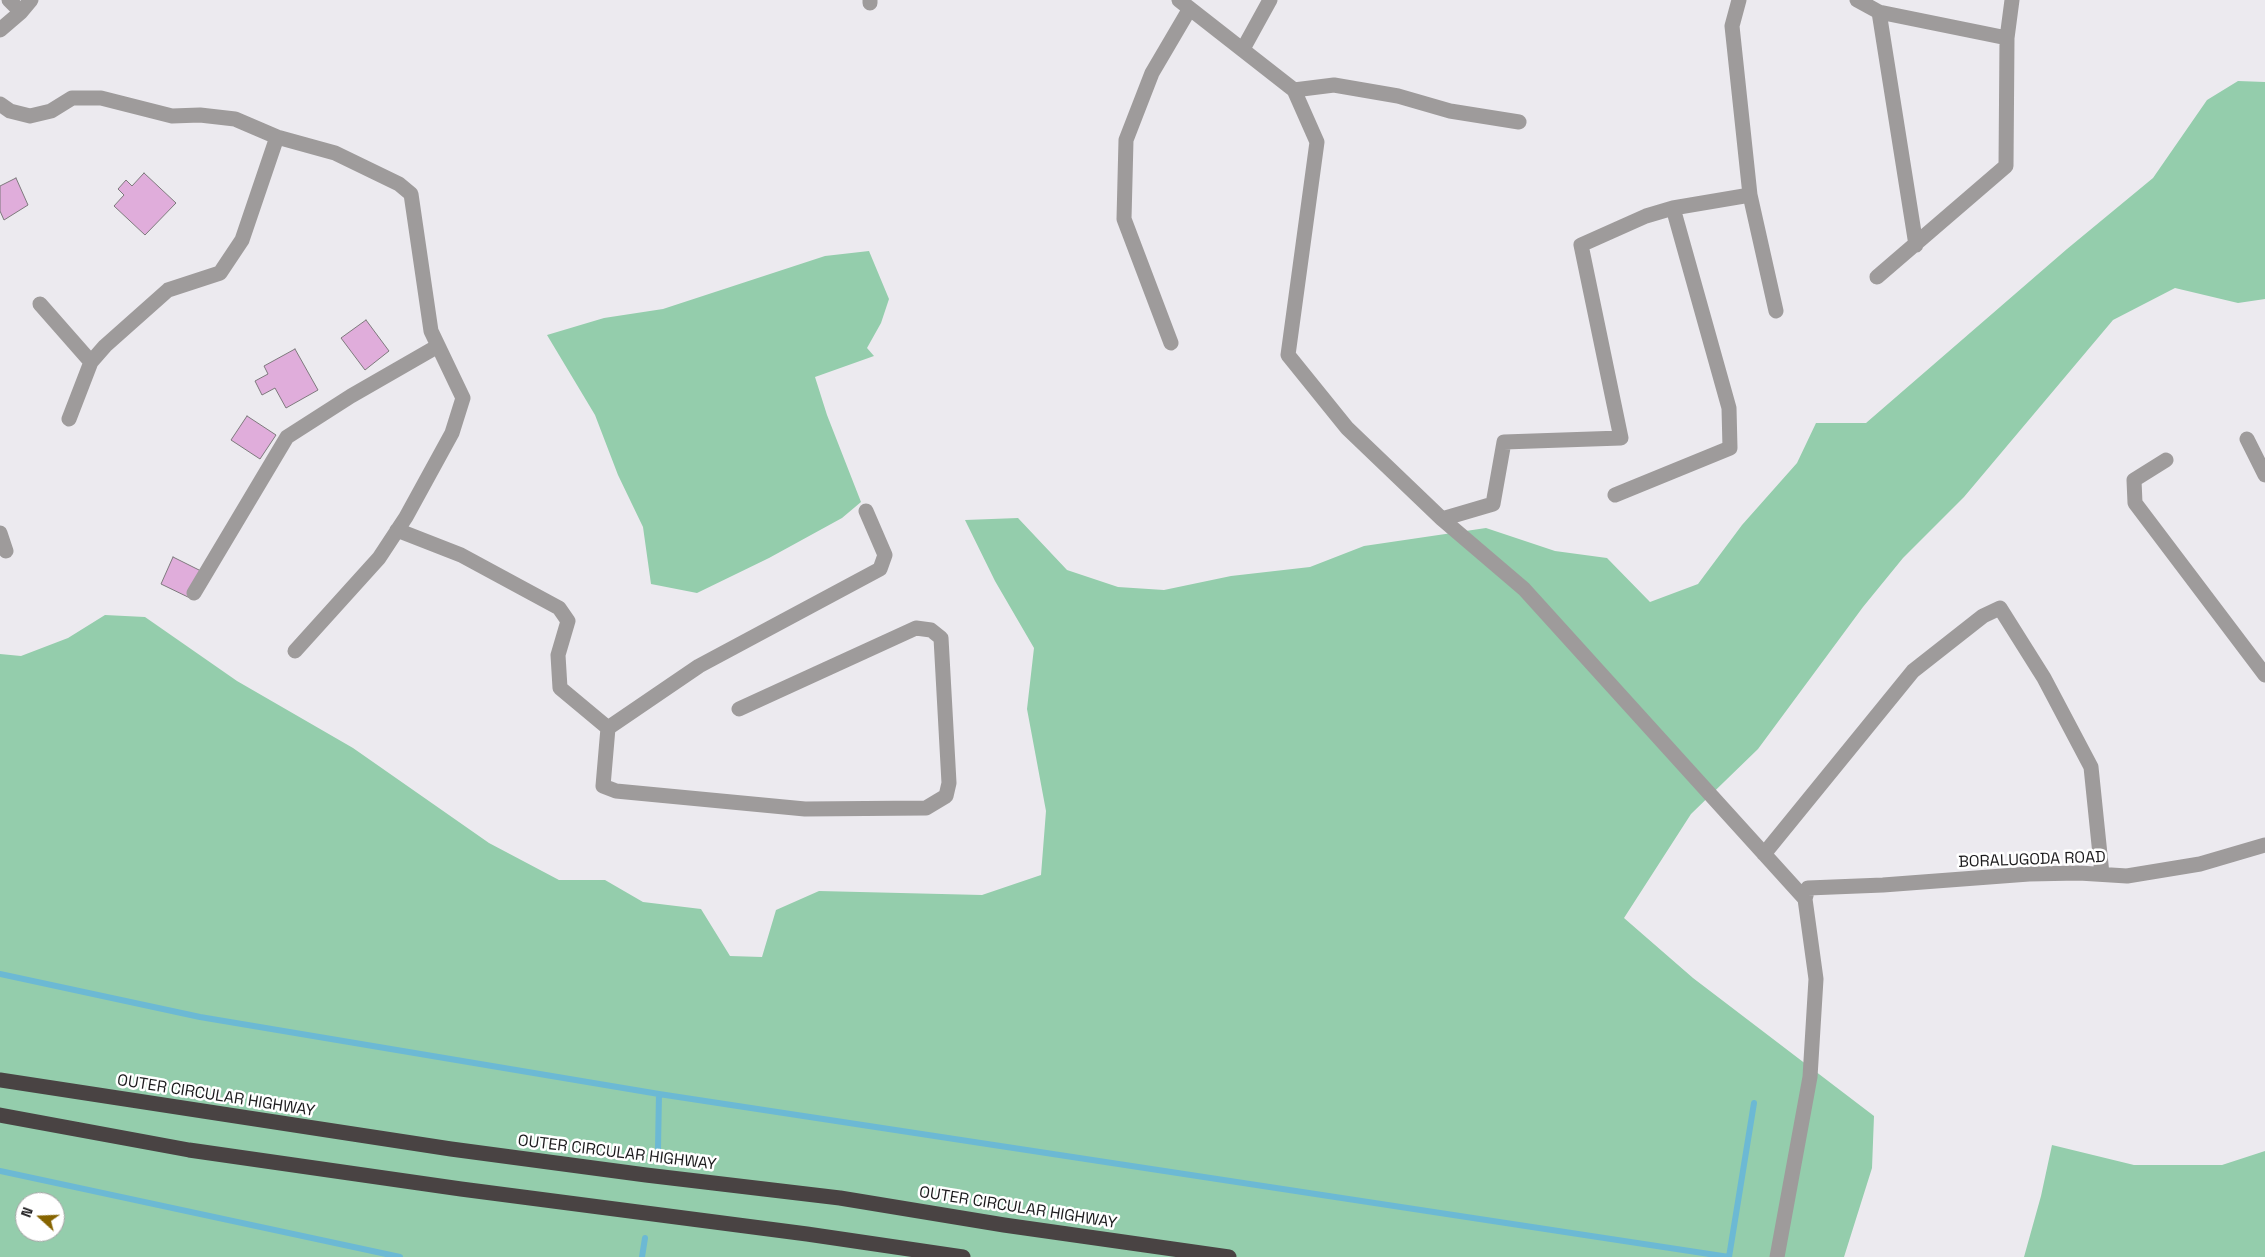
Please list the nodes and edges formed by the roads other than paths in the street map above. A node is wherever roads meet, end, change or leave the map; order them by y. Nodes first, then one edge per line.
1 (9, 0) edge
2 (31, 0) edge
3 (1270, 0) edge
4 (1739, 0) edge
5 (1857, 0) edge
6 (2012, 0) edge
7 (1184, 5) edge
8 (21, 12) junction
9 (1879, 12) junction
10 (0, 30) edge
11 (2006, 38) junction
12 (1243, 49) junction
13 (1294, 90) junction
14 (0, 104) edge
15 (1519, 122) dead end
16 (277, 137) junction
17 (1750, 195) junction
18 (1673, 208) junction
19 (1916, 245) junction
20 (1877, 277) dead end
21 (40, 304) dead end
22 (1776, 311) dead end
23 (1171, 343) dead end
24 (438, 346) junction
25 (91, 362) junction
26 (69, 419) dead end
27 (2247, 439) dead end
28 (2166, 460) dead end
29 (2265, 475) edge
30 (1615, 494) dead end
31 (866, 511) dead end
32 (1442, 519) junction
33 (397, 530) junction
34 (0, 533) edge
35 (6, 551) dead end
36 (194, 593) dead end
37 (296, 651) dead end
38 (2265, 675) edge
39 (739, 709) dead end
40 (608, 728) junction
41 (2265, 845) edge
42 (1764, 854) junction
43 (2102, 874) junction
44 (1805, 899) junction
45 (0, 1080) edge
46 (0, 1116) edge
47 (963, 1257) edge
48 (1229, 1257) edge
49 (1777, 1257) edge

1 - 8 street
2 - 8 street
3 - 12 street
4 - 17 street
5 - 9 street
6 - 11 street
7 - 12 street
7 - 23 street
8 - 10 street
9 - 11 street
9 - 19 street
11 - 19 street
12 - 13 street
13 - 15 street
13 - 32 street
14 - 16 street
16 - 24 street
16 - 25 street
17 - 18 street
17 - 22 street
18 - 30 street
18 - 32 street
19 - 20 street
21 - 25 street
24 - 33 street
24 - 36 street
25 - 26 street
27 - 29 street
28 - 38 street
31 - 40 street
32 - 42 street
33 - 37 street
33 - 40 street
34 - 35 street
39 - 40 street
41 - 43 street, BORALUGODA ROAD
42 - 43 street
42 - 44 street
43 - 44 street, BORALUGODA ROAD
44 - 49 street
45 - 48 highway, OUTER CIRCULAR HIGHWAY
46 - 47 highway

